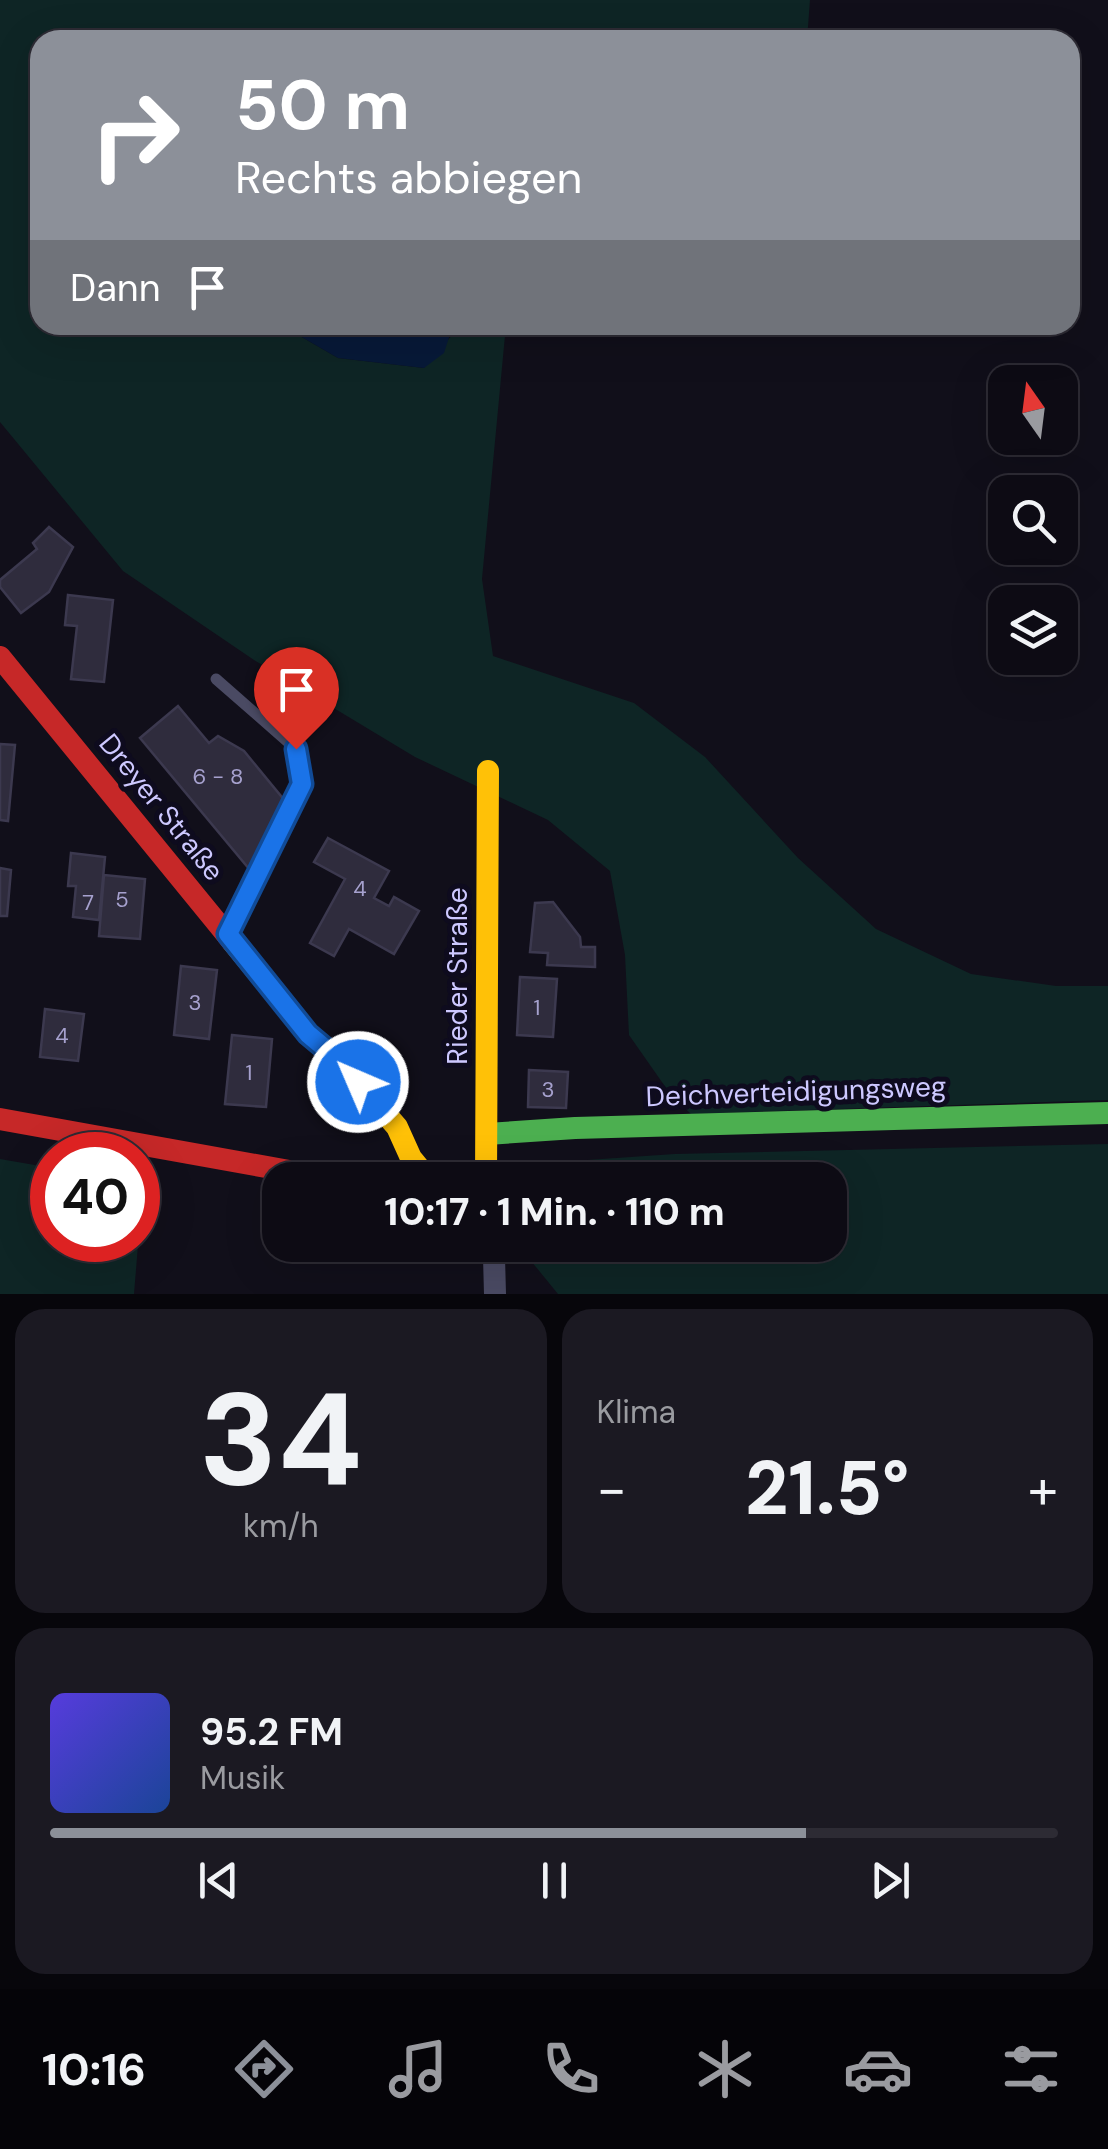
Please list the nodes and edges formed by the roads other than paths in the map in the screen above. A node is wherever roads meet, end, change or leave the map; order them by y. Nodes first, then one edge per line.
1 (0, 656) edge
2 (216, 679) dead end
3 (488, 772) dead end
4 (228, 934) junction
5 (1108, 1112) edge
6 (0, 1119) edge
7 (487, 1134) junction
8 (413, 1162) edge
9 (486, 1162) edge
10 (262, 1166) edge
11 (494, 1262) edge
12 (495, 1294) edge

1 - 4 street, Dreyer Straße
2 - 4 lane
3 - 7 street, Rieder Straße
4 - 8 street, Dreyer Straße
5 - 7 street, Deichverteidigungsweg
6 - 10 street
7 - 9 street, Rieder Straße
11 - 12 street

